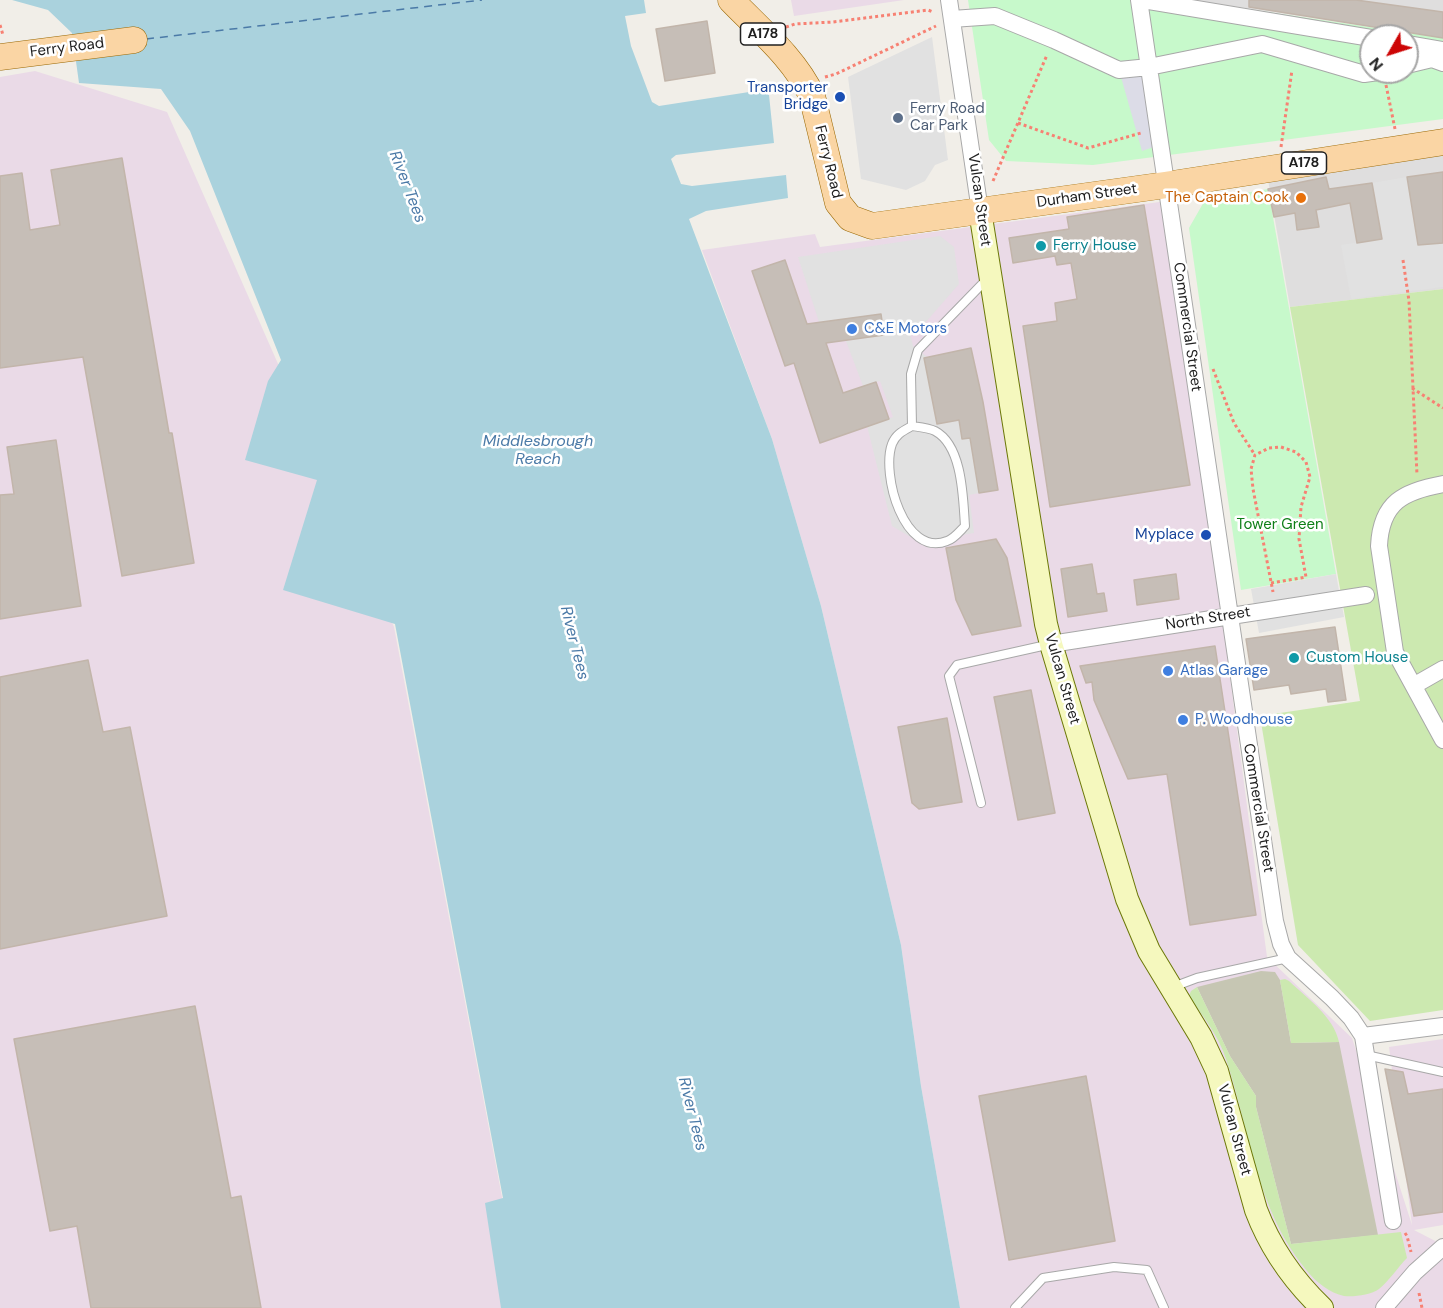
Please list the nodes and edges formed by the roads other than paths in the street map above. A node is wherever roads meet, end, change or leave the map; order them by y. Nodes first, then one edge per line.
1 (731, 0) edge
2 (949, 0) edge
3 (1141, 0) edge
4 (951, 19) junction
5 (1359, 36) edge
6 (134, 40) dead end
7 (1419, 46) edge
8 (1443, 50) edge
9 (0, 57) edge
10 (1419, 62) edge
11 (1443, 63) edge
12 (1149, 67) junction
13 (1359, 73) edge
14 (1443, 142) edge
15 (1166, 185) junction
16 (981, 211) junction
17 (990, 276) junction
18 (912, 426) junction
19 (1443, 484) edge
20 (1366, 595) dead end
21 (1229, 616) junction
22 (1051, 644) junction
23 (1443, 669) edge
24 (1415, 685) junction
25 (1443, 740) edge
26 (981, 803) dead end
27 (1288, 957) junction
28 (1170, 988) junction
29 (1443, 1026) edge
30 (1364, 1036) junction
31 (1366, 1055) junction
32 (1443, 1072) edge
33 (1393, 1221) dead end
34 (1443, 1247) edge
35 (1015, 1308) edge
36 (1164, 1308) edge
37 (1322, 1308) edge
38 (1384, 1308) edge

1 - 16 main road, Ferry Road / A178
2 - 4 street, Vulcan Street
3 - 5 street
3 - 12 street, Commercial Street
4 - 12 street
4 - 16 street, Vulcan Street
6 - 9 main road, Ferry Road
7 - 8 street
10 - 11 street
12 - 13 street
12 - 15 street, Commercial Street
14 - 15 main road, Durham Street / A178
15 - 16 main road, Durham Street / A178
15 - 21 street, Commercial Street
16 - 17 street, Vulcan Street
17 - 18 lane
17 - 22 street, Vulcan Street
18 - 18 lane
19 - 24 street
20 - 21 street, North Street
21 - 22 street, North Street
21 - 27 street, Commercial Street
22 - 26 lane
22 - 28 street, Vulcan Street
23 - 24 street
24 - 25 street
27 - 28 lane
27 - 30 street, Commercial Street
28 - 37 street, Vulcan Street
29 - 30 street
30 - 31 street
31 - 32 lane
31 - 33 street
34 - 38 street
35 - 36 lane

